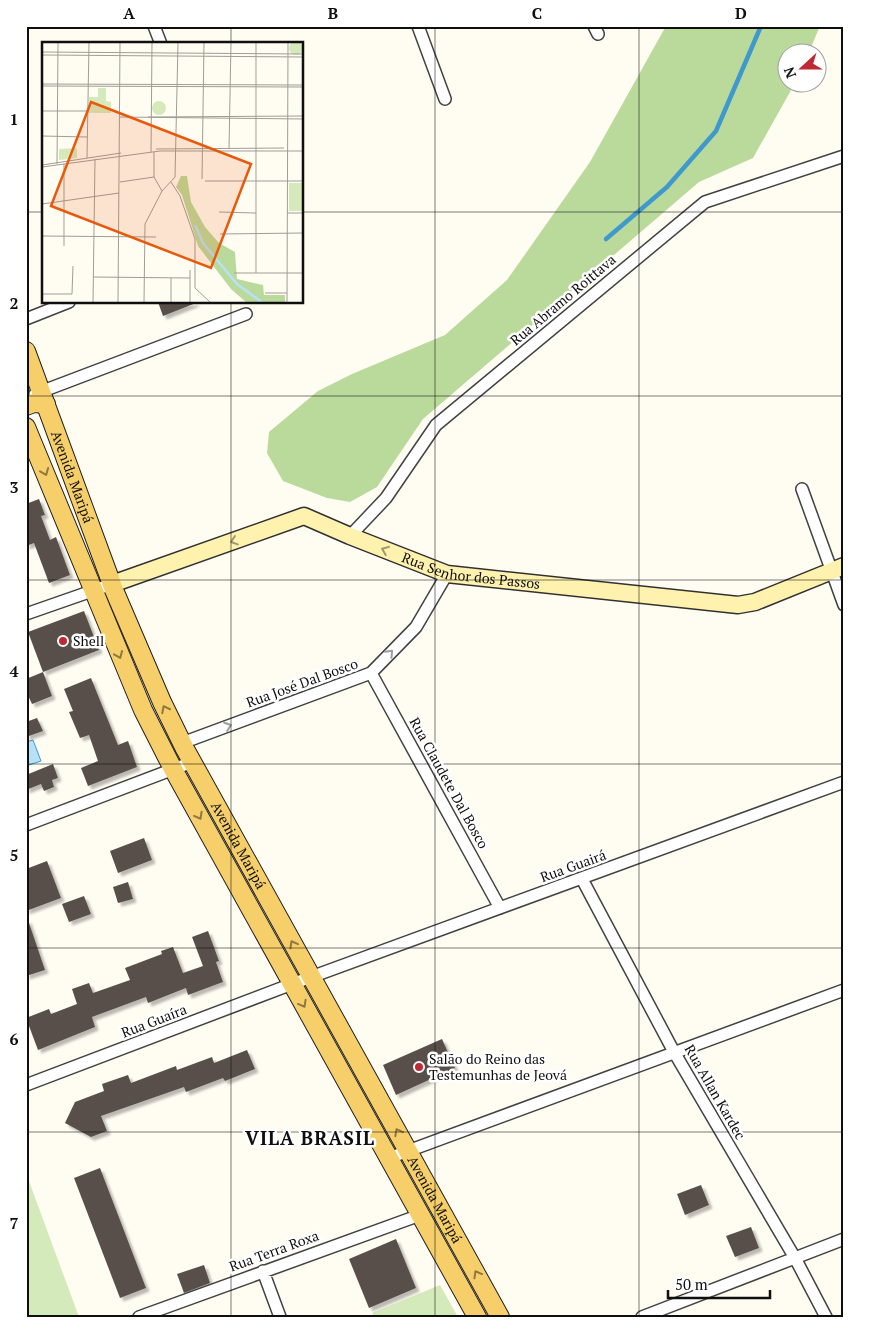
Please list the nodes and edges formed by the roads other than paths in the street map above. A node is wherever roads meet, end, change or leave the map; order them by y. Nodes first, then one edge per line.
1 (154, 26) edge
2 (418, 26) edge
3 (160, 42) edge
4 (446, 99) dead end
5 (844, 156) edge
6 (64, 304) edge
7 (246, 314) dead end
8 (26, 319) edge
9 (26, 351) edge
10 (36, 393) edge
11 (26, 406) edge
12 (26, 427) edge
13 (802, 489) dead end
14 (350, 536) junction
15 (837, 568) edge
16 (446, 574) junction
17 (112, 584) junction
18 (92, 590) junction
19 (844, 605) edge
20 (26, 614) edge
21 (371, 673) junction
22 (182, 743) junction
23 (164, 750) junction
24 (196, 769) junction
25 (177, 776) junction
26 (844, 782) edge
27 (26, 825) edge
28 (582, 879) junction
29 (500, 908) junction
30 (312, 977) junction
31 (292, 984) junction
32 (844, 990) edge
33 (674, 1052) junction
34 (26, 1086) edge
35 (383, 1104) junction
36 (364, 1115) junction
37 (408, 1151) junction
38 (388, 1158) junction
39 (420, 1215) junction
40 (844, 1239) edge
41 (795, 1258) junction
42 (263, 1271) junction
43 (139, 1317) edge
44 (280, 1317) edge
45 (477, 1317) edge
46 (500, 1317) edge
47 (642, 1317) edge
48 (826, 1317) edge

1 - 3 street
2 - 4 street
5 - 14 street, Rua Abramo Roittava
6 - 8 street
7 - 10 street
9 - 10 main road, Avenida Maripá
10 - 11 main road
10 - 17 main road, Avenida Maripá
12 -> 18 main road, Avenida Maripá
13 - 15 street
16 -> 14 street, Rua Senhor dos Passos
14 -> 17 street, Rua Senhor dos Passos
15 - 16 street, Rua Senhor dos Passos
15 - 19 street
21 -> 16 street, Rua José Dal Bosco
17 - 18 main road
17 - 18 main road
22 -> 17 main road, Avenida Maripá
18 - 20 street
18 -> 23 main road, Avenida Maripá
22 -> 21 street, Rua José Dal Bosco
21 - 29 street, Rua Claudete Dal Bosco
22 - 23 main road
22 - 24 main road, Avenida Maripá
23 - 25 main road, Avenida Maripá
24 - 25 main road
30 -> 24 main road, Avenida Maripá
25 - 27 street
25 -> 31 main road, Avenida Maripá
26 - 28 street, Rua Guairá
28 - 29 street, Rua Guairá
28 - 33 street, Rua Allan Kardec
29 - 30 street, Rua Guairá
30 - 31 street, Rua Guaíra
30 - 35 main road, Avenida Maripá
31 - 34 street, Rua Guaíra
31 -> 36 main road, Avenida Maripá
32 - 33 street
33 - 37 street
33 - 41 street, Rua Allan Kardec
35 - 36 main road
37 -> 35 main road, Avenida Maripá
36 - 38 main road, Avenida Maripá
37 - 38 street
46 -> 37 main road, Avenida Maripá
38 - 39 main road, Avenida Maripá
39 - 42 street, Rua Terra Roxa
39 - 45 main road, Avenida Maripá
40 - 41 street
41 - 47 street
41 - 48 street, Rua Allan Kardec
42 - 43 street, Rua Terra Roxa
42 - 44 street

